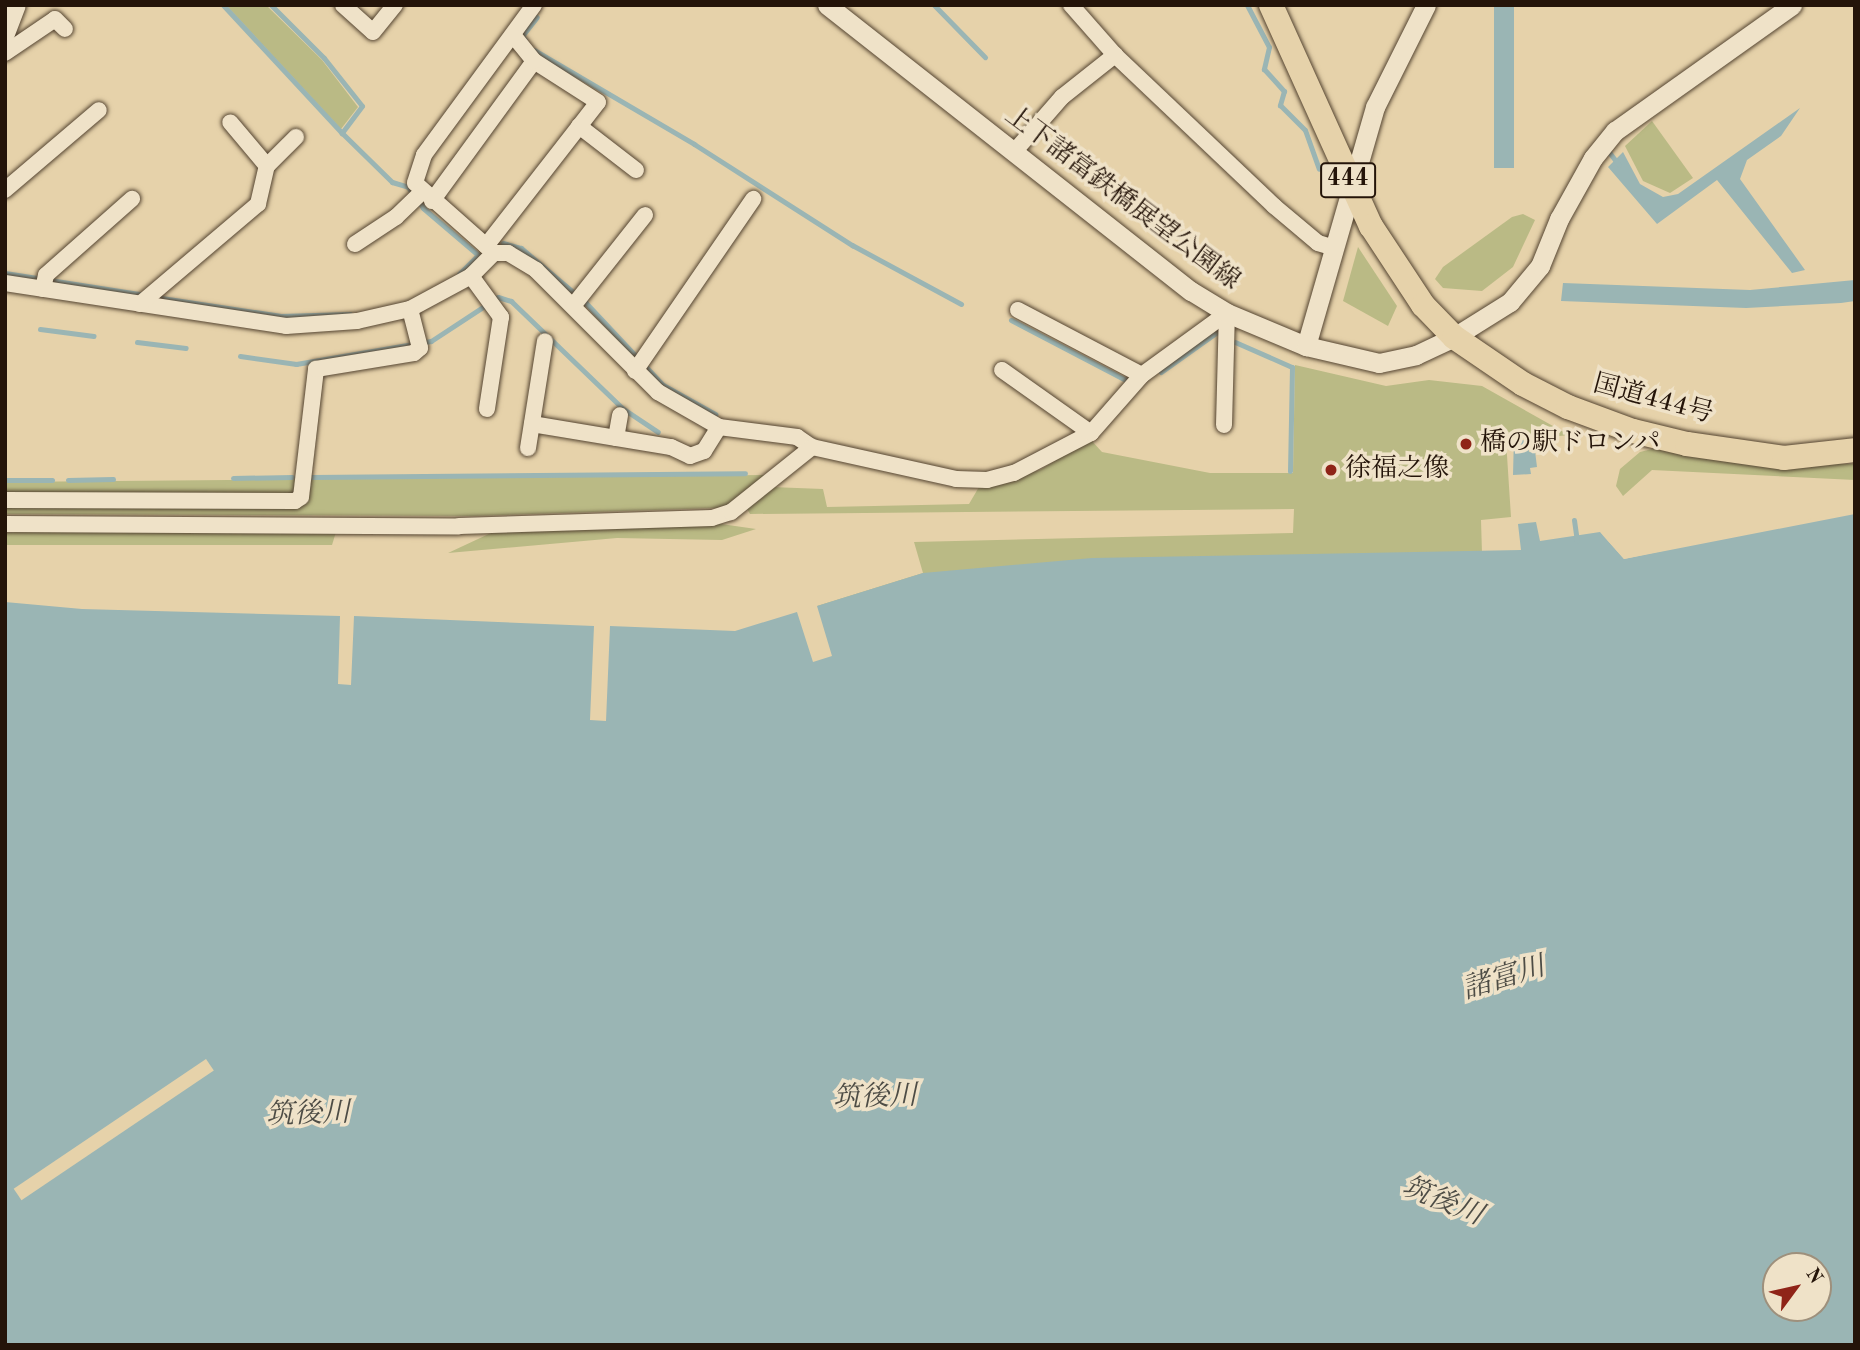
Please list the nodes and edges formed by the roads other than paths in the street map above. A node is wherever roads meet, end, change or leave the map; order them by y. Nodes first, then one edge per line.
1 (16, 5) edge
2 (343, 5) edge
3 (395, 5) edge
4 (534, 5) edge
5 (827, 5) edge
6 (1071, 5) edge
7 (1271, 5) edge
8 (1426, 5) edge
9 (1792, 5) edge
10 (65, 29) dead end
11 (5, 33) edge
12 (514, 36) junction
13 (5, 53) edge
14 (1115, 55) junction
15 (534, 61) junction
16 (99, 110) dead end
17 (230, 122) dead end
18 (579, 126) junction
19 (296, 137) dead end
20 (1014, 152) junction
21 (267, 166) junction
22 (636, 170) dead end
23 (1350, 185) junction
24 (5, 190) edge
25 (422, 198) junction
26 (132, 199) dead end
27 (753, 199) dead end
28 (645, 215) dead end
29 (355, 244) dead end
30 (1334, 248) junction
31 (490, 249) junction
32 (471, 276) junction
33 (45, 282) junction
34 (5, 283) edge
35 (145, 298) junction
36 (578, 299) junction
37 (410, 309) junction
38 (1018, 310) dead end
39 (1227, 313) junction
40 (1454, 337) junction
41 (545, 341) dead end
42 (1306, 346) junction
43 (639, 365) junction
44 (1002, 370) dead end
45 (1142, 375) junction
46 (487, 409) dead end
47 (620, 415) dead end
48 (532, 424) junction
49 (1224, 425) dead end
50 (719, 427) junction
51 (1091, 433) junction
52 (616, 438) junction
53 (812, 447) junction
54 (528, 448) dead end
55 (1853, 450) edge
56 (5, 500) edge
57 (5, 524) edge

1 - 11 street
2 - 3 street
4 - 12 street
5 - 20 street, 上下諸富鉄橋展望公園線
6 - 14 street
7 - 23 highway, 444
8 - 23 street
9 - 40 street, 上下諸富鉄橋展望公園線
10 - 13 street
12 - 15 street
12 - 25 street
14 - 20 street
14 - 30 street
15 - 18 street
15 - 25 street
16 - 24 street
17 - 21 street
18 - 22 street
18 - 31 street
19 - 21 street
20 - 39 street, 上下諸富鉄橋展望公園線
21 - 35 street
23 - 30 street
23 - 40 highway, 444
25 - 29 street
25 - 31 street
26 - 33 street
27 - 43 street
28 - 36 street
30 - 42 street
31 - 32 street
31 - 36 street
32 - 37 street
32 - 46 street
33 - 34 street
33 - 35 street
35 - 37 street
36 - 43 street
37 - 56 street
38 - 45 street
39 - 42 street, 上下諸富鉄橋展望公園線
39 - 45 street
39 - 49 street
40 - 42 street, 上下諸富鉄橋展望公園線
40 - 55 highway, 国道444号 / 444
41 - 48 street
43 - 50 street
44 - 51 street
45 - 51 street
47 - 52 street
48 - 52 street
48 - 54 street
50 - 52 street
50 - 53 street
51 - 53 street
53 - 57 street

